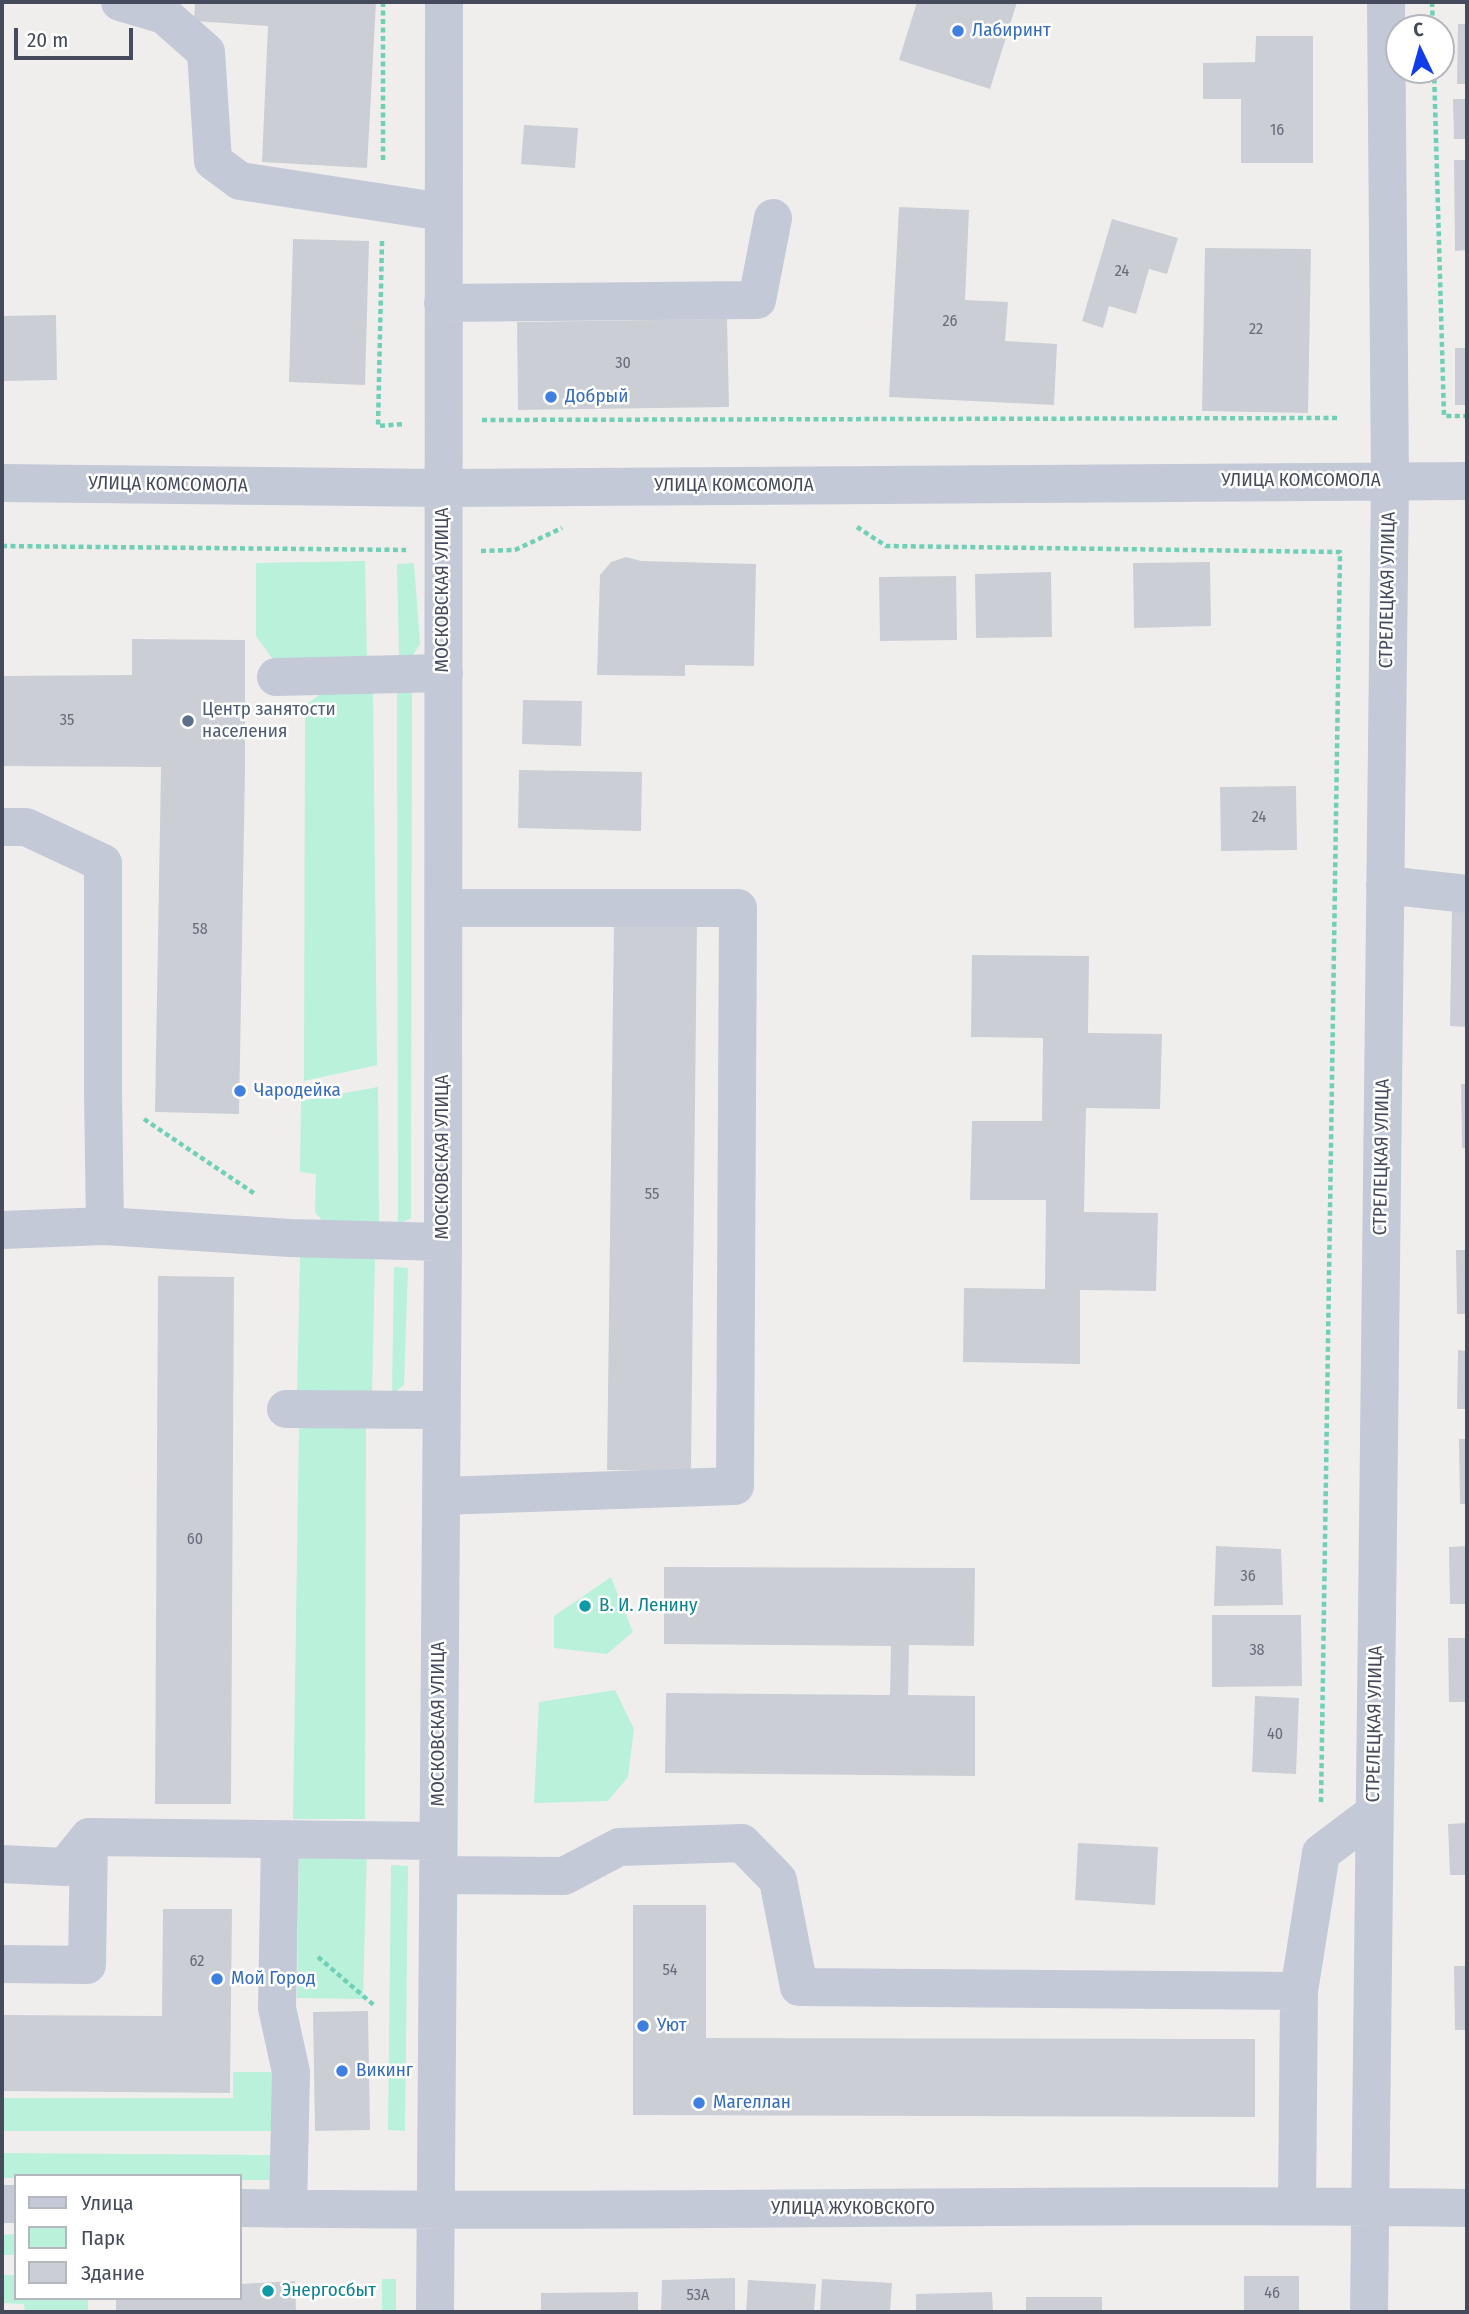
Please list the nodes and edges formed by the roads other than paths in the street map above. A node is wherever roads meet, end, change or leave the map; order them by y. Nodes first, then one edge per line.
1 (120, 2) edge
2 (444, 2) edge
3 (1386, 2) edge
4 (443, 212) junction
5 (773, 218) dead end
6 (443, 303) junction
7 (1390, 481) junction
8 (1467, 481) edge
9 (2, 483) edge
10 (442, 488) junction
11 (444, 673) junction
12 (276, 677) dead end
13 (2, 827) edge
14 (1385, 885) junction
15 (1467, 894) edge
16 (444, 908) junction
17 (105, 1226) junction
18 (2, 1230) edge
19 (443, 1242) junction
20 (286, 1409) dead end
21 (441, 1410) junction
22 (441, 1496) junction
23 (1374, 1813) junction
24 (89, 1837) junction
25 (280, 1839) junction
26 (438, 1858) junction
27 (2, 1864) edge
28 (2, 1964) edge
29 (1299, 1991) junction
30 (1297, 2206) junction
31 (1369, 2207) junction
32 (242, 2208) edge
33 (1467, 2208) edge
34 (288, 2209) junction
35 (435, 2210) junction
36 (435, 2312) edge
37 (1369, 2312) edge

1 - 4 street
2 - 4 street, МОСКОВСКАЯ УЛИЦА
3 - 7 street, СТРЕЛЕЦКАЯ УЛИЦА
4 - 6 street, МОСКОВСКАЯ УЛИЦА
5 - 6 street
6 - 10 street, МОСКОВСКАЯ УЛИЦА
7 - 8 street, УЛИЦА КОМСОМОЛА
7 - 10 street, УЛИЦА КОМСОМОЛА
7 - 14 street, СТРЕЛЕЦКАЯ УЛИЦА
9 - 10 street, УЛИЦА КОМСОМОЛА
10 - 11 street, МОСКОВСКАЯ УЛИЦА
11 - 12 street
11 - 16 street, МОСКОВСКАЯ УЛИЦА
13 - 17 street
14 - 15 street
14 - 23 street, СТРЕЛЕЦКАЯ УЛИЦА
16 - 19 street, МОСКОВСКАЯ УЛИЦА
16 - 22 street
17 - 18 street
17 - 19 street
19 - 21 street, МОСКОВСКАЯ УЛИЦА
20 - 21 street
21 - 22 street, МОСКОВСКАЯ УЛИЦА
22 - 26 street, МОСКОВСКАЯ УЛИЦА
23 - 29 street
23 - 31 street, СТРЕЛЕЦКАЯ УЛИЦА
24 - 25 street
24 - 27 street
24 - 28 street
25 - 26 street
25 - 34 street
26 - 29 street
26 - 35 street, МОСКОВСКАЯ УЛИЦА
29 - 30 street
30 - 31 street, УЛИЦА ЖУКОВСКОГО
30 - 35 street, УЛИЦА ЖУКОВСКОГО
31 - 33 street, УЛИЦА ЖУКОВСКОГО
31 - 37 street, СТРЕЛЕЦКАЯ УЛИЦА
32 - 34 street, УЛИЦА ЖУКОВСКОГО
34 - 35 street, УЛИЦА ЖУКОВСКОГО
35 - 36 street, МОСКОВСКАЯ УЛИЦА

